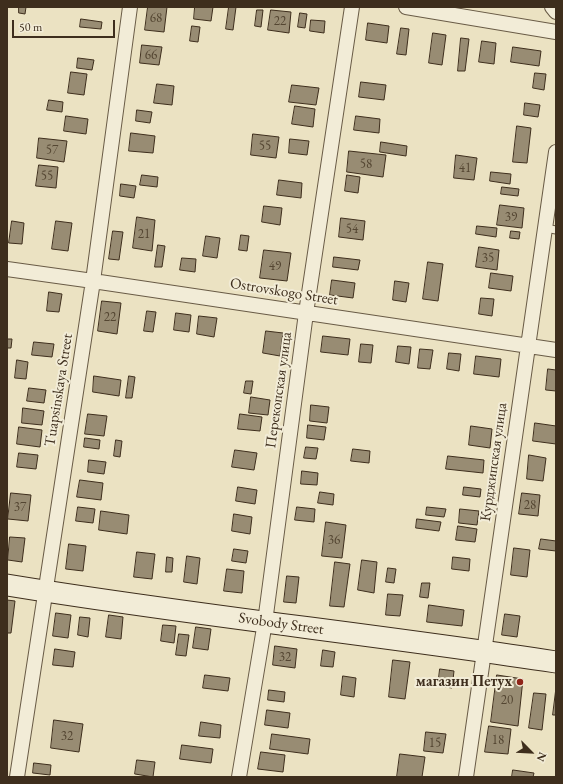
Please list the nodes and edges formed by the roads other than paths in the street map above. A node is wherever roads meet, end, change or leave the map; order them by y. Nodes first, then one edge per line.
1 (130, 7) edge
2 (352, 7) edge
3 (406, 7) edge
4 (552, 7) edge
5 (556, 12) edge
6 (556, 32) edge
7 (556, 152) edge
8 (551, 229) edge
9 (7, 269) edge
10 (93, 281) junction
11 (306, 313) junction
12 (528, 346) junction
13 (556, 350) edge
14 (7, 585) edge
15 (45, 591) junction
16 (265, 622) junction
17 (484, 651) junction
18 (556, 662) edge
19 (17, 777) edge
20 (239, 777) edge
21 (466, 777) edge

1 - 10 street, Tuapsinskaya Street
2 - 11 street, Перекопская улица
3 - 6 street
4 - 5 street
7 - 8 street, Курджипская улица
8 - 12 street, Курджипская улица
9 - 10 street, Ostrovskogo Street
10 - 11 street, Ostrovskogo Street
10 - 15 street, Tuapsinskaya Street
11 - 12 street, Ostrovskogo Street
11 - 16 street, Перекопская улица
12 - 13 street, Ostrovskogo Street
12 - 17 street, Курджипская улица
14 - 15 street, Svobody Street
15 - 16 street, Svobody Street
15 - 19 street, Tuapsinskaya Street
16 - 17 street, Svobody Street
16 - 20 street, Перекопская улица
17 - 18 street, Svobody Street
17 - 21 street, Курджипская улица

